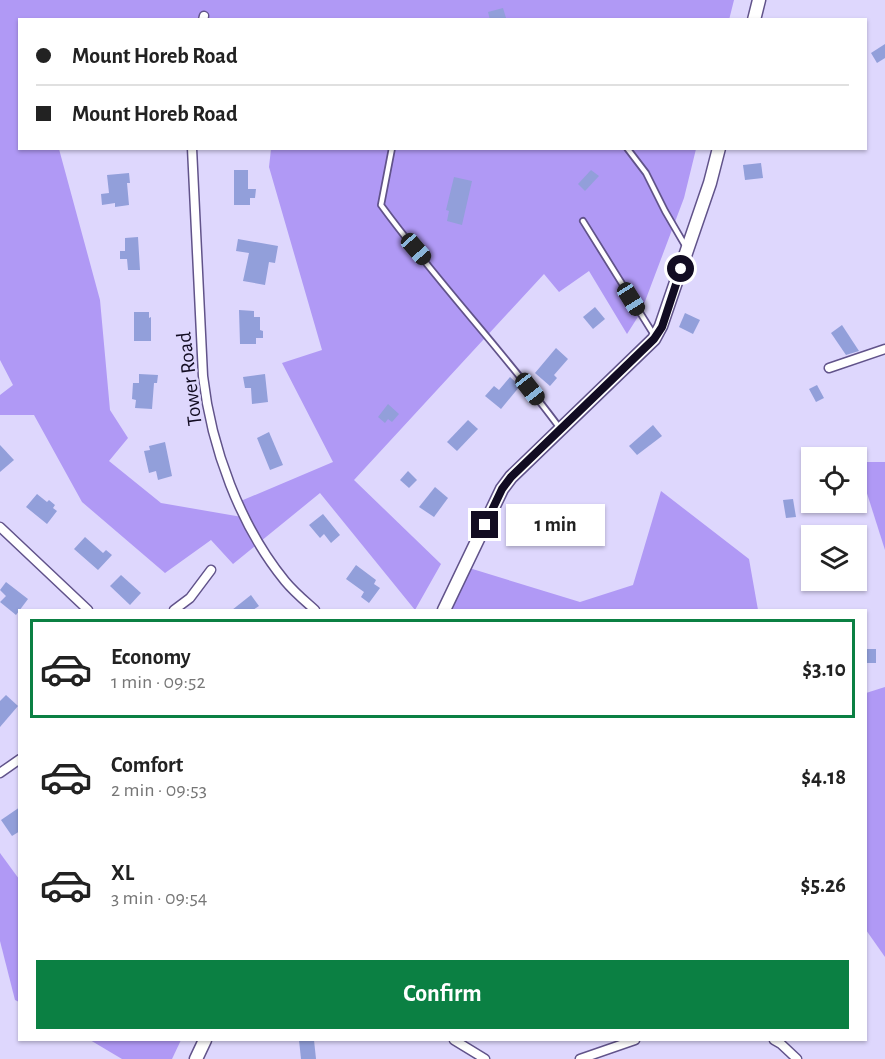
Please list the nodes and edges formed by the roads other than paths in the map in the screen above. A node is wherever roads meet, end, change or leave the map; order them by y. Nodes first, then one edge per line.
1 (759, 0) edge
2 (754, 18) edge
3 (192, 150) edge
4 (392, 150) edge
5 (629, 150) edge
6 (718, 150) edge
7 (583, 222) dead end
8 (687, 250) junction
9 (655, 337) junction
10 (885, 349) edge
11 (829, 368) dead end
12 (561, 429) junction
13 (0, 527) edge
14 (211, 570) dead end
15 (87, 609) edge
16 (175, 609) edge
17 (314, 609) edge
18 (444, 609) edge
19 (18, 760) edge
20 (0, 773) edge
21 (205, 1041) edge
22 (456, 1041) edge
23 (632, 1041) edge
24 (775, 1041) edge
25 (196, 1059) edge
26 (485, 1059) edge
27 (580, 1059) edge
28 (797, 1059) edge

1 - 2 street
3 - 17 street, Tower Road
4 - 12 lane
5 - 8 lane
6 - 8 street
7 - 9 lane
8 - 9 street
9 - 12 street
10 - 11 street
12 - 18 street
13 - 15 street
14 - 16 street
19 - 20 street
21 - 25 street
22 - 26 street
23 - 27 street
24 - 28 street

